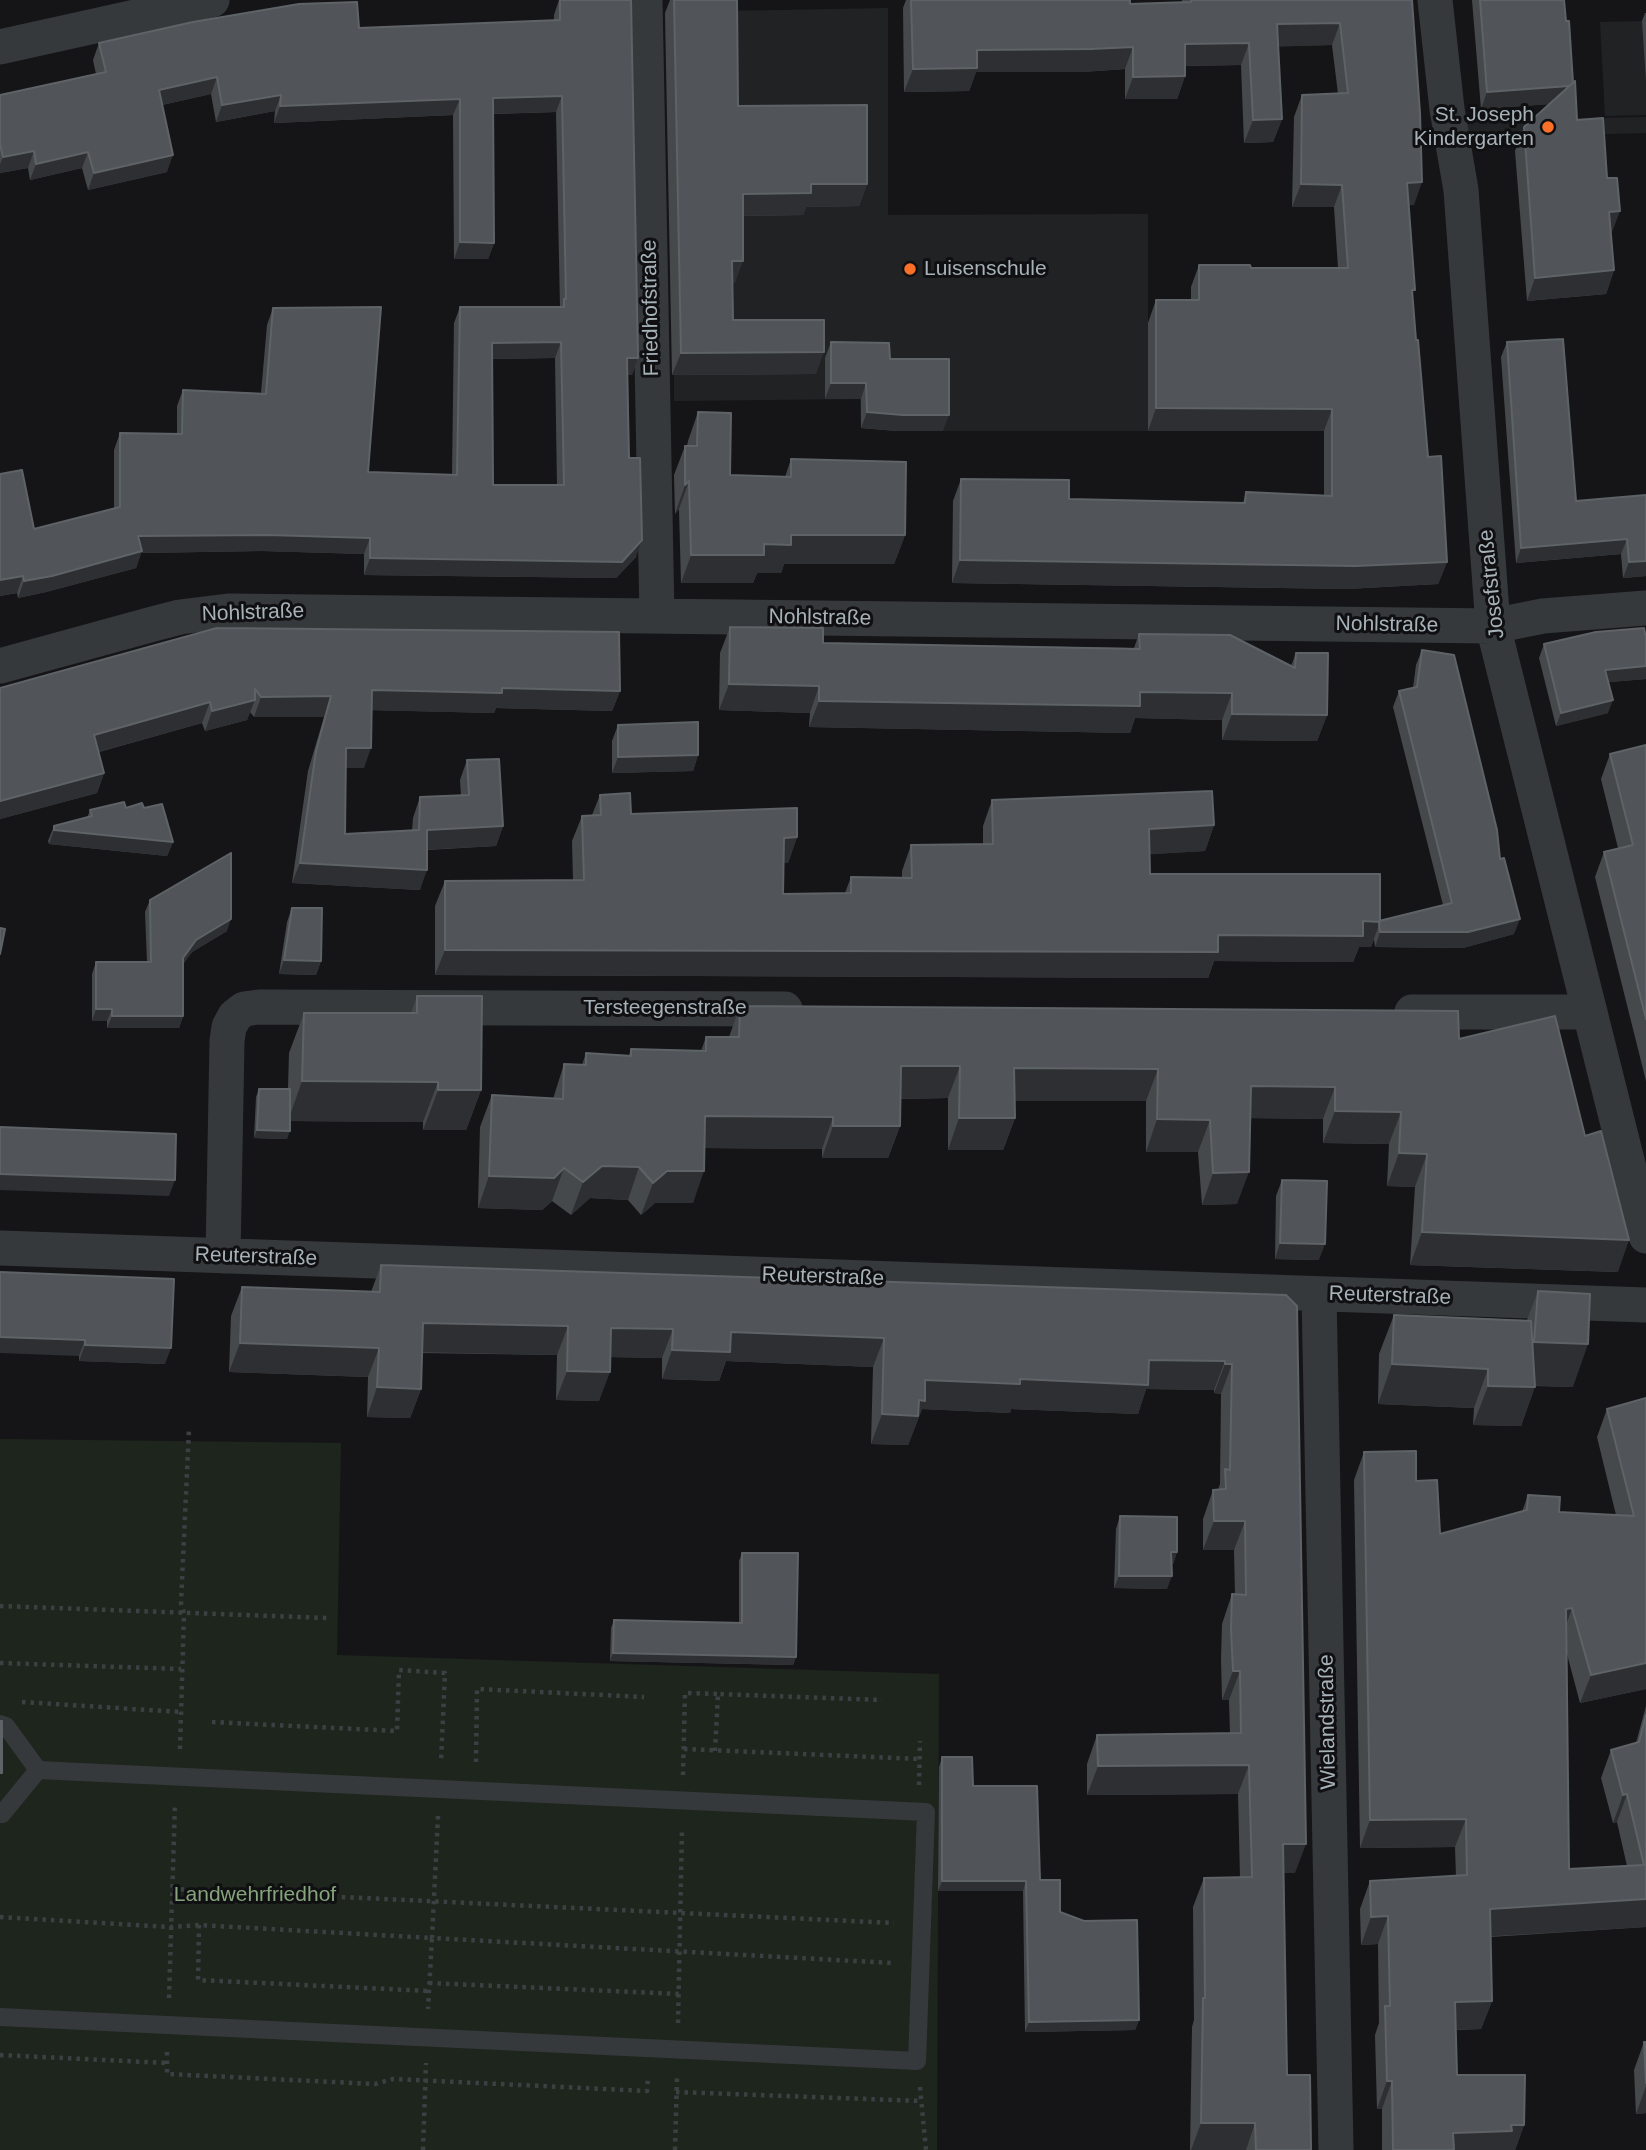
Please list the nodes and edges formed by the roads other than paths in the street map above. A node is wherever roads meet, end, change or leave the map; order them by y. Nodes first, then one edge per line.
1 (212, 0) edge
2 (645, 0) edge
3 (1435, 0) edge
4 (0, 47) edge
5 (1646, 608) edge
6 (657, 616) junction
7 (1493, 626) junction
8 (0, 666) edge
9 (814, 1009) edge
10 (1382, 1012) edge
11 (1590, 1013) junction
12 (1646, 1236) edge
13 (0, 1248) edge
14 (223, 1256) junction
15 (1319, 1294) junction
16 (1646, 1305) edge
17 (0, 1724) edge
18 (38, 1770) junction
19 (0, 1814) edge
20 (0, 2017) edge
21 (1336, 2150) edge

1 - 4 street
2 - 6 street, Friedhofstraße
3 - 7 street, Josefstraße
5 - 7 street, Nohlstraße
6 - 7 street, Nohlstraße
6 - 8 street, Nohlstraße
7 - 11 street, Josefstraße
9 - 14 street, Tersteegenstraße
10 - 11 street
11 - 12 street, Josefstraße
13 - 14 street, Reuterstraße
14 - 15 street, Reuterstraße
15 - 16 street, Reuterstraße
15 - 21 street, Wielandstraße
17 - 18 lane
18 - 19 lane
18 - 20 lane

